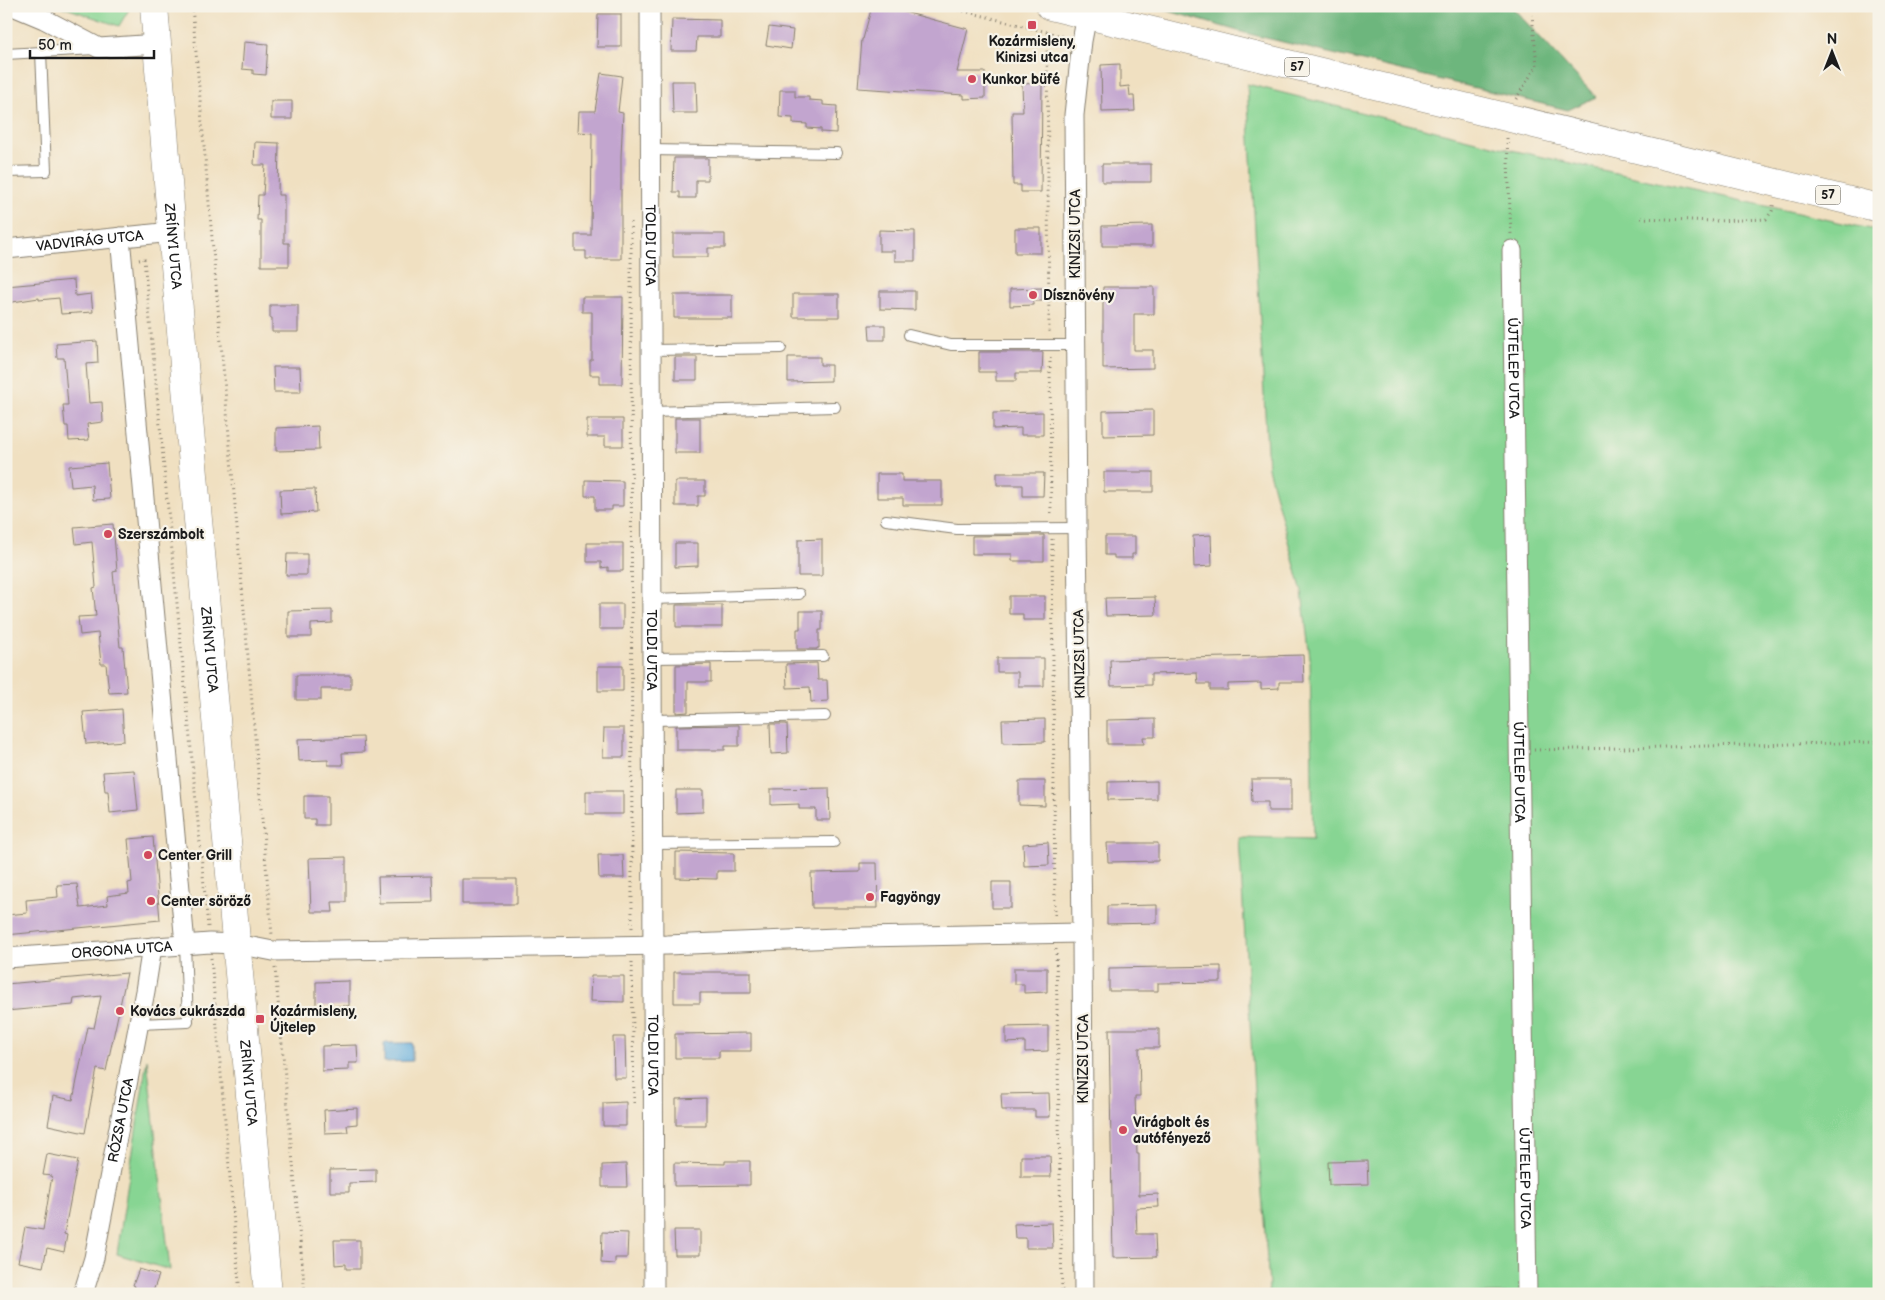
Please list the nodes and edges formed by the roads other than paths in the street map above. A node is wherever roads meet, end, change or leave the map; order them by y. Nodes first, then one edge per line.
1 (13, 6) edge
2 (154, 6) edge
3 (650, 6) edge
4 (1050, 6) edge
5 (1087, 15) junction
6 (157, 44) junction
7 (99, 48) junction
8 (41, 52) junction
9 (6, 54) edge
10 (650, 150) junction
11 (837, 153) dead end
12 (6, 172) edge
13 (1879, 208) edge
14 (172, 232) junction
15 (120, 237) junction
16 (6, 239) edge
17 (6, 249) edge
18 (1512, 250) road end
19 (910, 336) dead end
20 (1076, 344) junction
21 (781, 348) dead end
22 (651, 350) junction
23 (835, 407) dead end
24 (651, 412) junction
25 (886, 520) dead end
26 (1077, 528) junction
27 (799, 594) dead end
28 (653, 598) junction
29 (824, 656) dead end
30 (653, 658) junction
31 (825, 716) dead end
32 (654, 720) junction
33 (834, 842) dead end
34 (654, 844) junction
35 (1082, 932) junction
36 (186, 944) junction
37 (237, 944) junction
38 (654, 945) junction
39 (152, 947) junction
40 (6, 958) edge
41 (139, 1024) junction
42 (83, 1294) edge
43 (268, 1294) edge
44 (654, 1294) edge
45 (1084, 1294) edge
46 (1527, 1294) edge

1 - 7 street
2 - 6 main road, ZRÍNYI UTCA
3 - 10 street, TOLDI UTCA
4 - 5 main road, 57
5 - 13 main road, 57
5 - 20 street, KINIZSI UTCA
6 - 7 street
6 - 14 main road, ZRÍNYI UTCA
7 - 8 lane
8 - 9 lane
8 - 12 lane
10 - 11 lane
10 - 22 street, TOLDI UTCA
14 - 15 street, VADVIRÁG UTCA
14 - 37 main road, ZRÍNYI UTCA
15 - 17 street, VADVIRÁG UTCA
15 - 36 street
16 - 17 lane
18 - 46 street, ÚJTELEP UTCA
19 - 20 lane
20 - 26 street, KINIZSI UTCA
21 - 22 lane
22 - 24 street, TOLDI UTCA
23 - 24 lane
24 - 28 street, TOLDI UTCA
25 - 26 lane
26 - 35 street, KINIZSI UTCA
27 - 28 lane
28 - 30 street, TOLDI UTCA
29 - 30 lane
30 - 32 street, TOLDI UTCA
31 - 32 lane
32 - 34 street, TOLDI UTCA
33 - 34 lane
34 - 38 street, TOLDI UTCA
35 - 38 street, ORGONA UTCA
35 - 45 street, KINIZSI UTCA
36 - 37 street, ORGONA UTCA
36 - 39 street, ORGONA UTCA
36 - 41 lane
37 - 38 street, ORGONA UTCA
37 - 43 main road, ZRÍNYI UTCA
38 - 44 street, TOLDI UTCA
39 - 40 street, ORGONA UTCA
39 - 41 street, RÓZSA UTCA
41 - 42 street, RÓZSA UTCA

